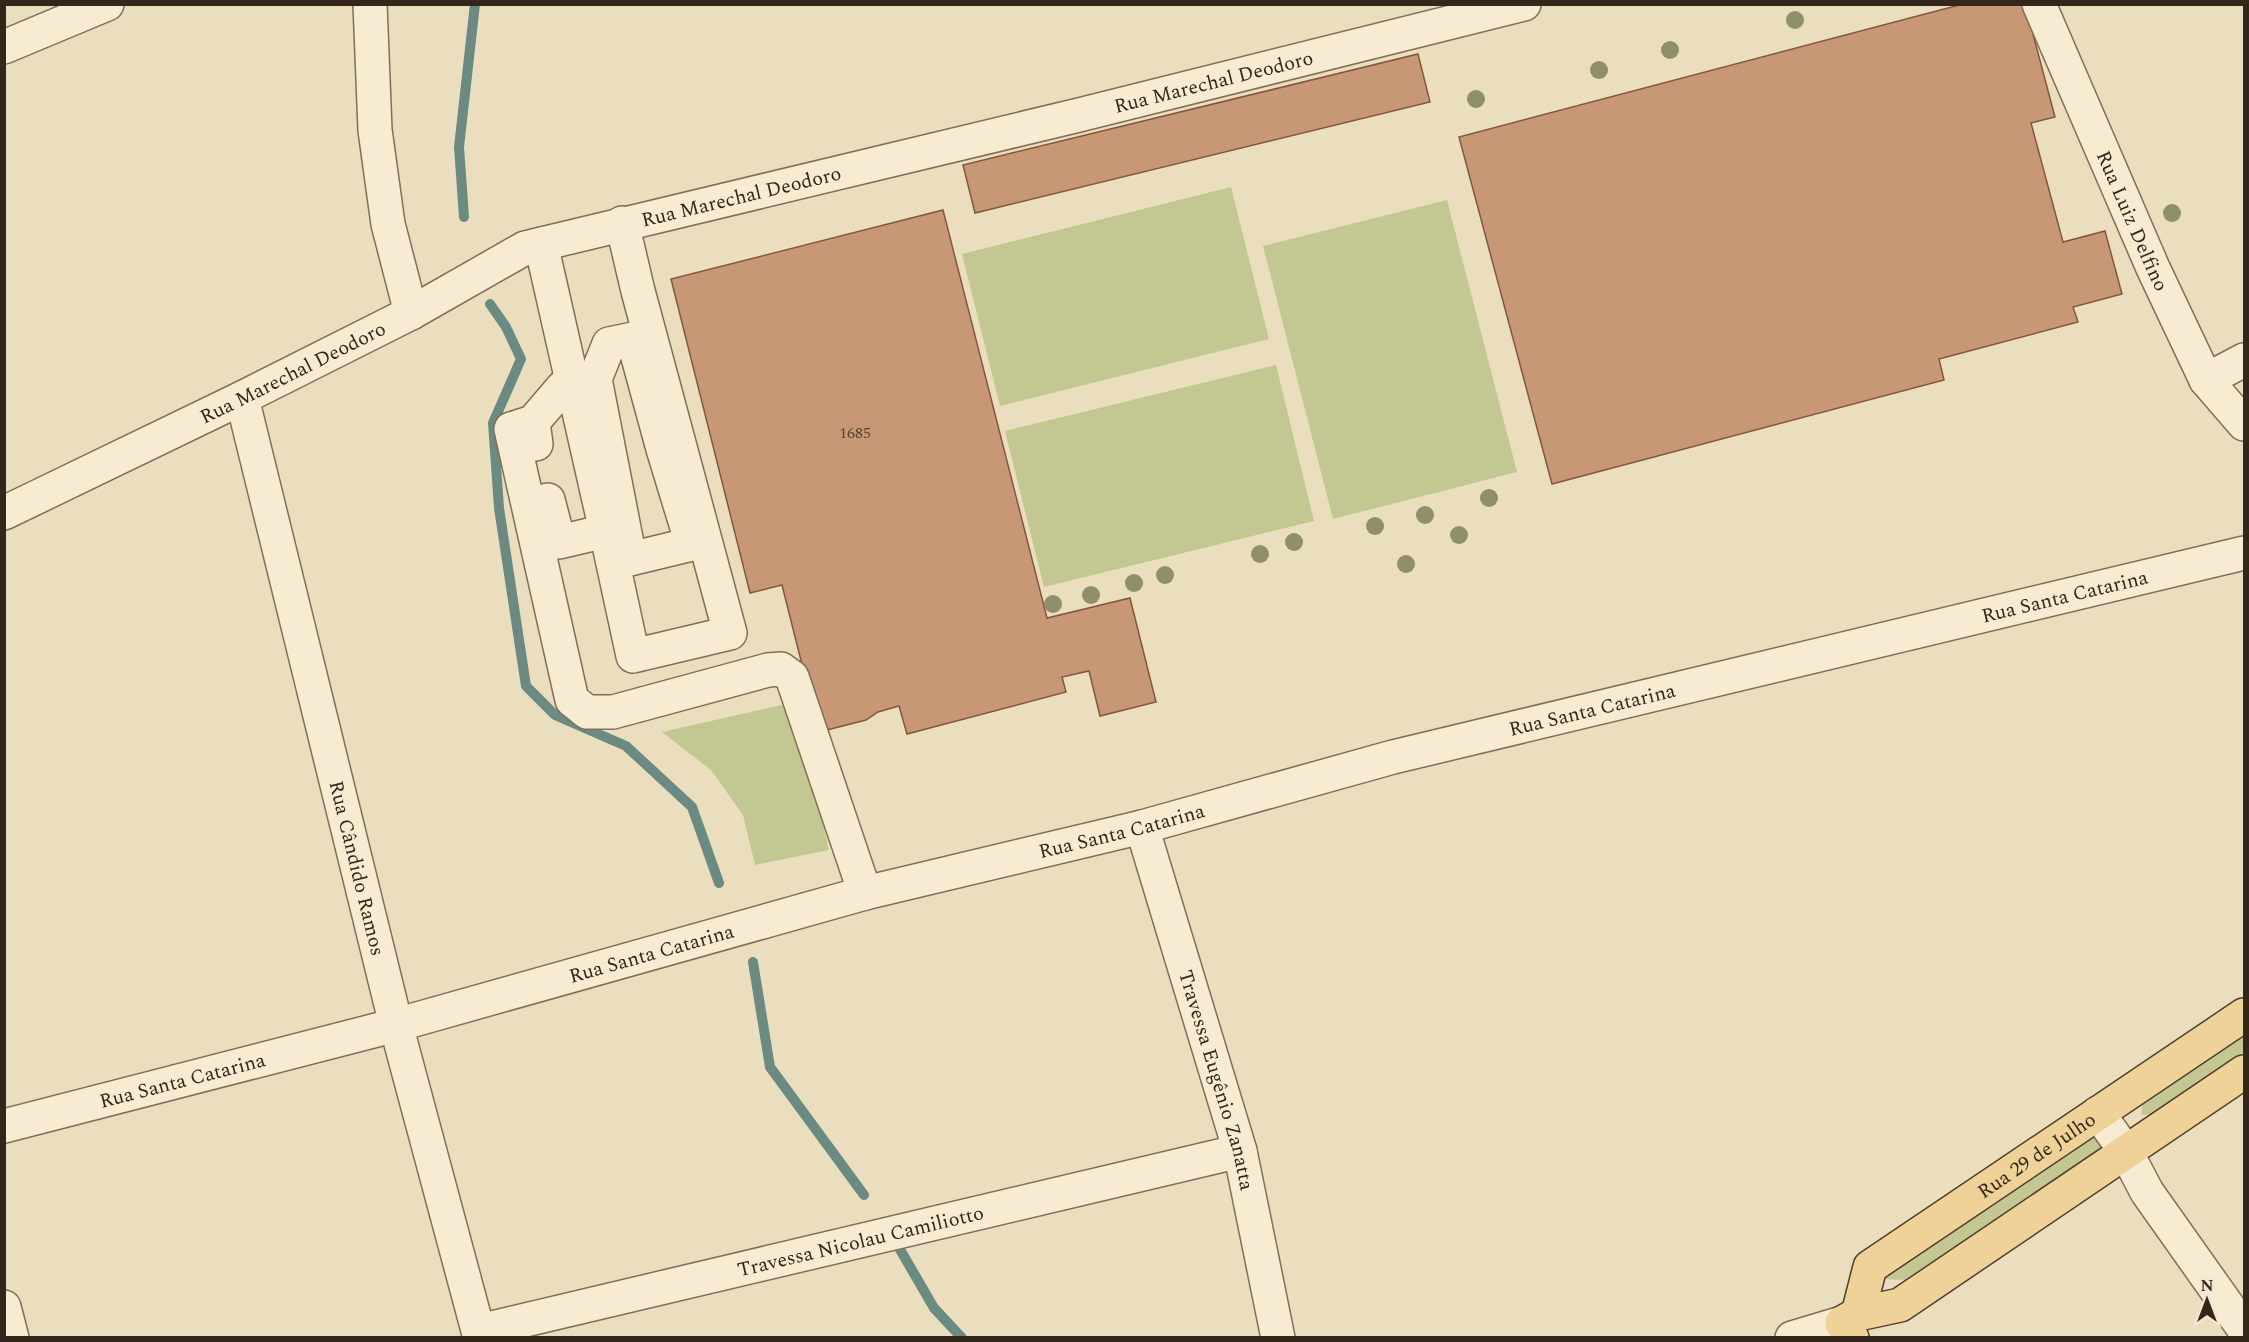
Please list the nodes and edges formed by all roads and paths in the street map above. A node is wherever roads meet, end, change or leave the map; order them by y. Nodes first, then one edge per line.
1 (107, 4) edge
2 (370, 4) edge
3 (2039, 4) edge
4 (1516, 5) edge
5 (4, 47) edge
6 (622, 223) junction
7 (541, 244) junction
8 (411, 313) junction
9 (2244, 360) edge
10 (2206, 380) junction
11 (584, 383) junction
12 (242, 398) junction
13 (533, 422) junction
14 (2244, 424) edge
15 (4, 513) edge
16 (606, 531) junction
17 (2244, 553) edge
18 (1142, 827) junction
19 (865, 893) junction
20 (2244, 1015) edge
21 (396, 1024) junction
22 (2244, 1072) edge
23 (2098, 1113) junction
24 (4, 1126) edge
25 (1240, 1151) junction
26 (2126, 1152) junction
27 (4, 1307) edge
28 (1851, 1325) edge
29 (2244, 1329) edge
30 (480, 1334) edge
31 (12, 1338) edge
32 (1278, 1338) edge
33 (1792, 1338) edge

1 - 5 street
2 - 8 street
3 - 10 street, Rua Luiz Delfino
4 - 6 street, Rua Marechal Deodoro
6 - 7 street, Rua Marechal Deodoro
6 - 16 street
7 - 8 street, Rua Marechal Deodoro
7 - 11 street
8 - 12 street, Rua Marechal Deodoro
9 - 10 street
10 - 14 street, Rua Luiz Delfino
11 - 11 street
11 - 13 street
11 - 16 street
12 - 15 street, Rua Marechal Deodoro
12 - 21 street, Rua Cândido Ramos
13 - 16 street
13 - 19 street
17 - 18 street, Rua Santa Catarina
18 - 19 street, Rua Santa Catarina
18 - 25 street, Travessa Eugênio Zanatta
19 - 21 street, Rua Santa Catarina
20 - 23 main road, Rua 29 de Julho
21 - 24 street, Rua Santa Catarina
21 - 30 street, Rua Cândido Ramos
22 - 26 main road
23 - 26 street
23 - 28 main road, Rua 29 de Julho
25 - 30 street, Travessa Nicolau Camiliotto
25 - 32 street, Travessa Eugênio Zanatta
26 - 28 main road
26 - 29 street
27 - 31 street
28 - 33 street

